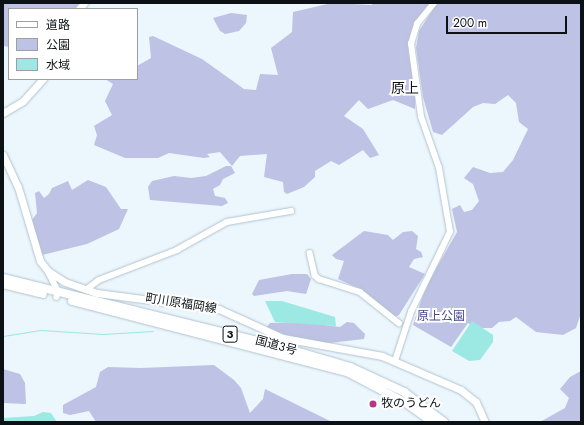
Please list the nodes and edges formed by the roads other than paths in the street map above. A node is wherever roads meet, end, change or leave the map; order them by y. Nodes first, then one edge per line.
1 (434, 3) edge
2 (42, 80) edge
3 (3, 113) edge
4 (3, 155) edge
5 (291, 210) dead end
6 (310, 253) dead end
7 (48, 271) junction
8 (3, 278) edge
9 (3, 284) edge
10 (86, 290) junction
11 (57, 294) junction
12 (399, 323) dead end
13 (395, 361) junction
14 (432, 422) edge
15 (444, 422) edge
16 (485, 422) edge

1 - 13 street
2 - 3 main road
4 - 7 main road
5 - 10 street
6 - 12 street
7 - 10 main road, 町川原福岡線
7 - 11 street
8 - 11 highway, 国道3号 / 3
9 - 11 highway, 国道3号 / 3
10 - 13 main road, 町川原福岡線
11 - 14 highway, 国道3号 / 3
11 - 15 highway, 国道3号 / 3
13 - 16 main road, 町川原福岡線

